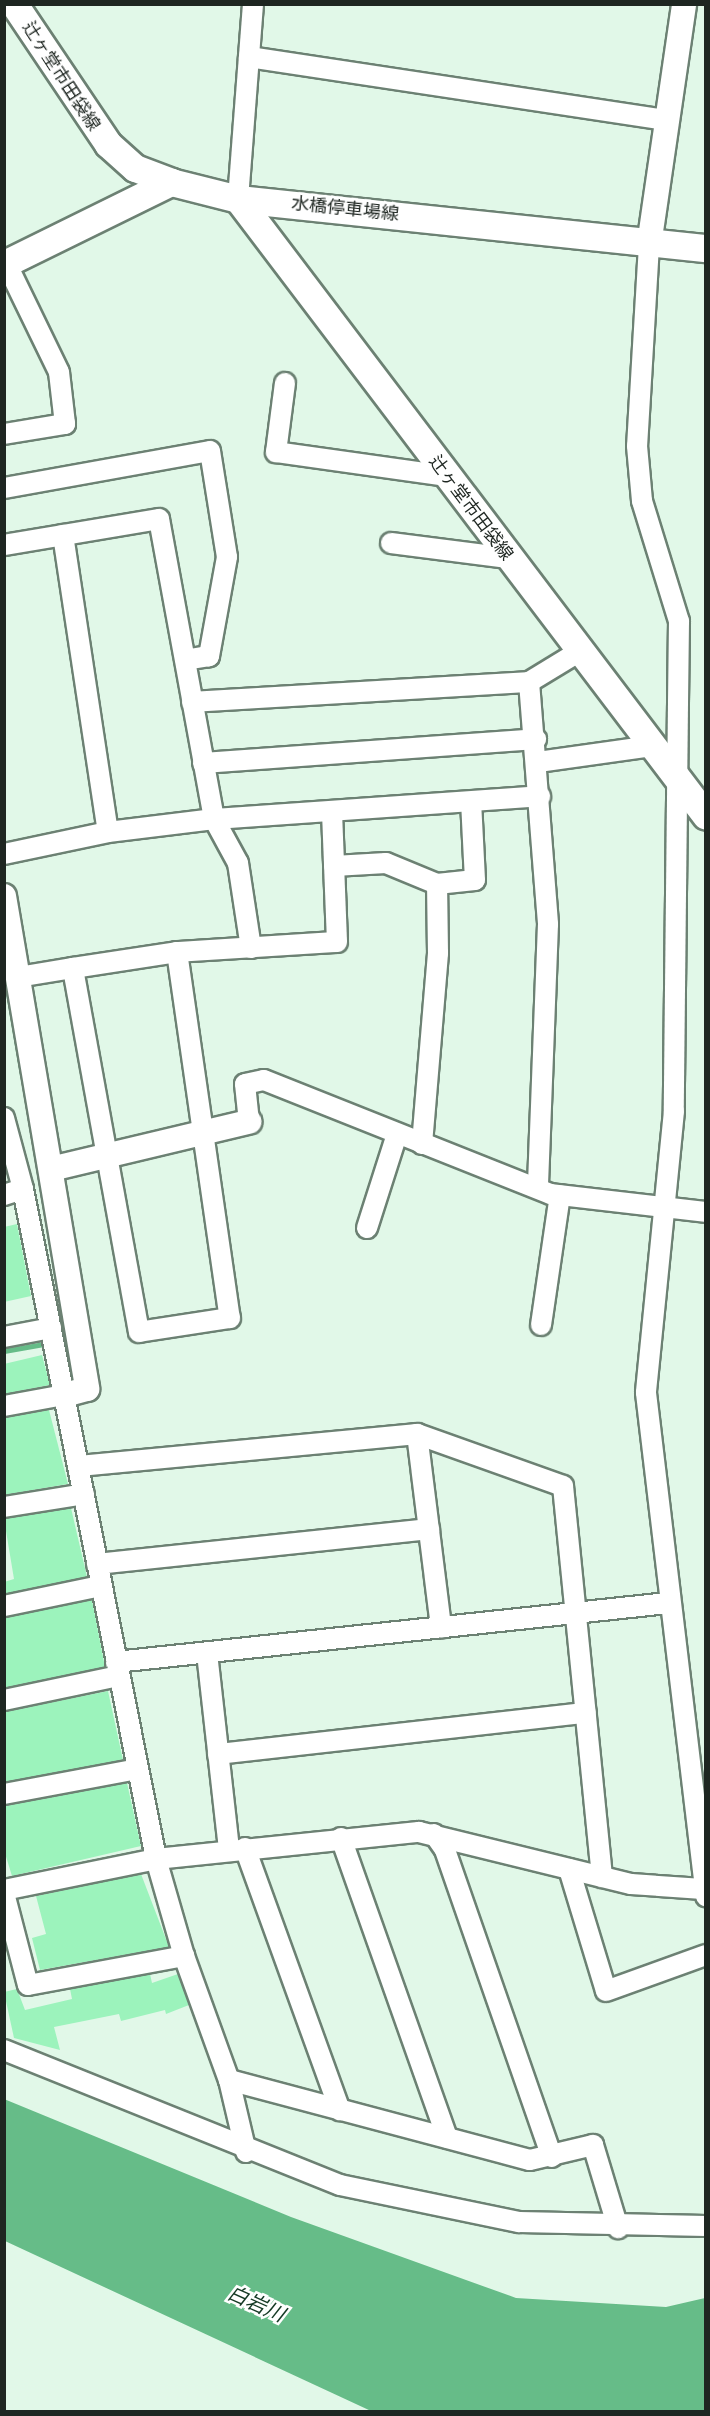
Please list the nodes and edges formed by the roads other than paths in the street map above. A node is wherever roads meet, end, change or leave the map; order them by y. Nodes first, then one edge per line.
1 (14, 4) edge
2 (253, 4) edge
3 (684, 4) edge
4 (249, 57) junction
5 (668, 120) junction
6 (171, 182) junction
7 (238, 199) junction
8 (649, 244) junction
9 (705, 248) edge
10 (5, 263) edge
11 (285, 382) dead end
12 (4, 434) edge
13 (446, 476) junction
14 (4, 488) edge
15 (63, 535) junction
16 (391, 543) dead end
17 (4, 545) edge
18 (508, 558) junction
19 (580, 651) junction
20 (185, 660) junction
21 (529, 682) junction
22 (192, 702) junction
23 (536, 739) junction
24 (652, 746) junction
25 (538, 762) junction
26 (203, 763) junction
27 (676, 777) junction
28 (540, 796) junction
29 (471, 802) junction
30 (332, 811) junction
31 (705, 816) edge
32 (214, 819) junction
33 (108, 832) junction
34 (4, 854) edge
35 (334, 866) junction
36 (437, 884) junction
37 (4, 896) edge
38 (251, 948) junction
39 (177, 952) junction
40 (74, 968) junction
41 (18, 976) junction
42 (4, 1118) edge
43 (249, 1122) joint
44 (203, 1133) junction
45 (397, 1134) junction
46 (422, 1144) junction
47 (109, 1156) junction
48 (51, 1169) junction
49 (538, 1188) junction
50 (14, 1192) edge
51 (560, 1195) junction
52 (664, 1210) junction
53 (705, 1212) edge
54 (367, 1228) dead end
55 (541, 1324) dead end
56 (51, 1328) junction
57 (4, 1337) edge
58 (64, 1395) junction
59 (4, 1406) edge
60 (417, 1434) junction
61 (79, 1466) junction
62 (84, 1494) junction
63 (4, 1507) edge
64 (429, 1528) junction
65 (97, 1564) junction
66 (101, 1586) junction
67 (668, 1603) junction
68 (4, 1606) edge
69 (576, 1613) junction
70 (441, 1628) junction
71 (207, 1653) junction
72 (117, 1669) junction
73 (4, 1700) edge
74 (586, 1713) junction
75 (218, 1755) junction
76 (138, 1769) junction
77 (4, 1794) edge
78 (434, 1834) junction
79 (341, 1838) junction
80 (237, 1849) junction
81 (156, 1859) junction
82 (568, 1869) junction
83 (602, 1876) junction
84 (4, 1892) edge
85 (704, 1892) edge
86 (184, 1956) junction
87 (705, 1956) edge
88 (4, 2050) edge
89 (229, 2080) junction
90 (340, 2110) junction
91 (447, 2138) junction
92 (246, 2152) junction
93 (552, 2157) junction
94 (705, 2226) edge
95 (618, 2228) junction

1 - 6 main road, 辻ヶ堂市田袋線
2 - 4 street
3 - 5 street
4 - 5 street
4 - 7 street
5 - 8 street
6 - 7 main road, 水橋停車場線
6 - 10 main road
7 - 8 main road, 水橋停車場線
7 - 13 main road, 辻ヶ堂市田袋線
8 - 9 main road, 水橋停車場線
8 - 27 street
10 - 12 street
11 - 13 street
13 - 18 main road, 辻ヶ堂市田袋線
14 - 20 street
15 - 17 street
15 - 20 street
15 - 33 street
16 - 18 street
18 - 19 main road, 辻ヶ堂市田袋線
19 - 21 street
19 - 24 main road, 辻ヶ堂市田袋線
20 - 22 street
21 - 22 street
21 - 23 street
22 - 26 street
23 - 25 street
23 - 26 street
24 - 25 street
24 - 27 main road, 辻ヶ堂市田袋線
25 - 28 street
26 - 32 street
27 - 31 main road, 辻ヶ堂市田袋線
27 - 52 street
28 - 29 street
28 - 49 street
29 - 30 street
29 - 36 street
30 - 32 street
30 - 35 street
32 - 33 street
32 - 38 street
33 - 34 street
35 - 36 street
35 - 38 street
36 - 46 street
37 - 41 street
38 - 39 street
39 - 40 street
39 - 44 street
40 - 41 street
40 - 47 street
41 - 48 street
42 - 50 street
43 - 44 street
43 - 45 street
44 - 47 street
44 - 47 street
45 - 46 street
45 - 54 street
46 - 49 street
47 - 48 street
48 - 58 street
49 - 51 street
50 - 56 street
51 - 52 street
51 - 55 street
52 - 53 street
52 - 67 street
56 - 57 street
56 - 58 street
58 - 59 street
58 - 61 street
60 - 61 street
60 - 64 street
60 - 69 street
61 - 62 street
62 - 63 street
62 - 65 street
64 - 65 street
64 - 70 street
65 - 66 street
66 - 68 street
66 - 72 street
67 - 69 street
67 - 85 street
69 - 70 street
69 - 74 street
70 - 71 street
71 - 72 street
71 - 75 street
72 - 73 street
72 - 76 street
74 - 75 street
74 - 83 street
75 - 80 street
76 - 77 street
76 - 81 street
78 - 79 street
78 - 82 street
78 - 93 street
79 - 80 street
79 - 91 street
80 - 81 street
80 - 90 street
81 - 84 street
81 - 86 street
82 - 83 street
82 - 87 street
83 - 85 street
84 - 86 street
86 - 89 street
88 - 92 street
89 - 90 street
89 - 92 street
90 - 91 street
91 - 93 street
92 - 95 street
93 - 95 street
94 - 95 street

